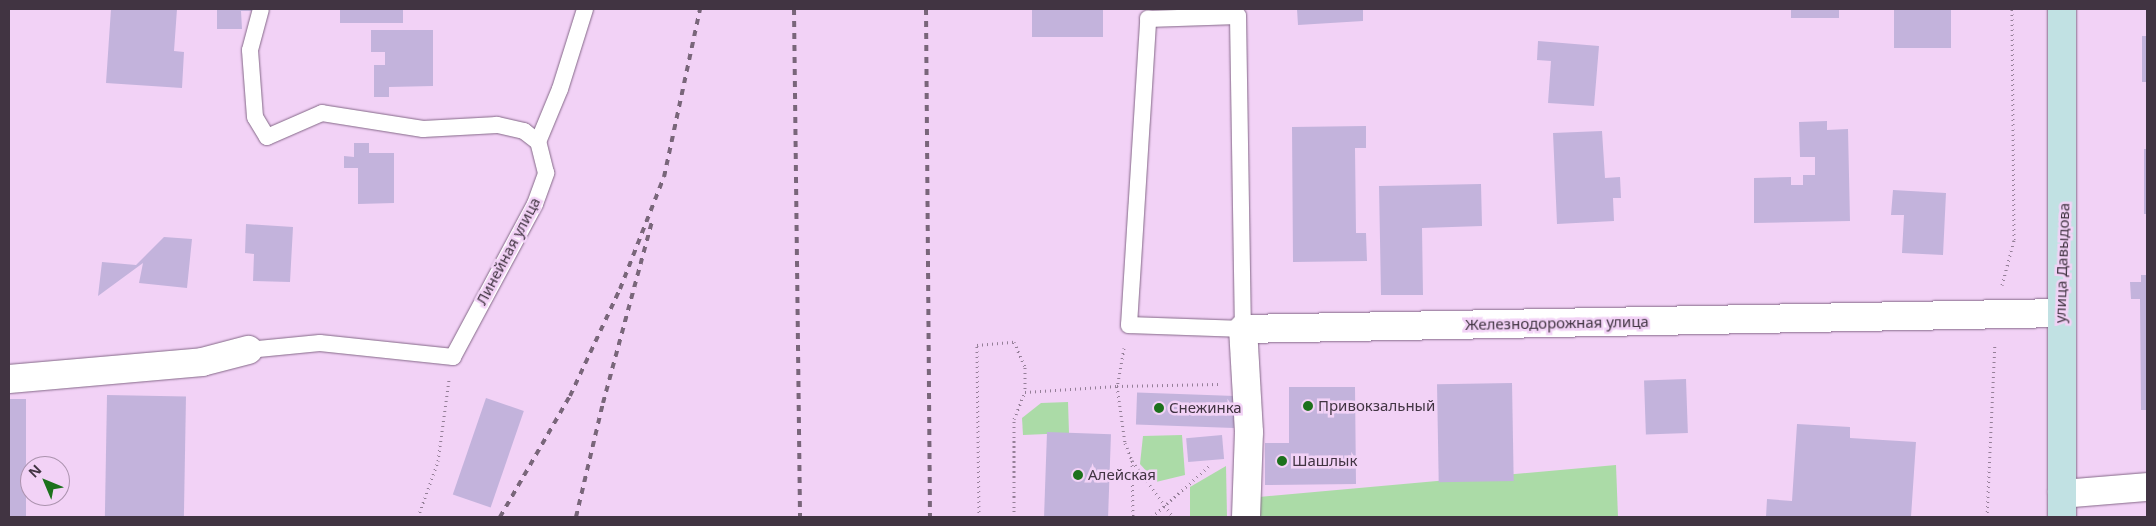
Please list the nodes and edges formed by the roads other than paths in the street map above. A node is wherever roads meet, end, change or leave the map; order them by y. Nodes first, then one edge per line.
1 (261, 9) edge
2 (585, 9) edge
3 (2062, 9) edge
4 (538, 142) junction
5 (2060, 313) junction
6 (1244, 329) junction
7 (248, 350) joint
8 (9, 379) edge
9 (2147, 487) edge
10 (2062, 505) edge
11 (1246, 517) edge

1 - 4 lane
2 - 4 lane
3 - 5 main road, улица Давыдова
4 - 7 lane, Линейная улица
5 - 6 street, Железнодорожная улица
5 - 10 main road, улица Давыдова
6 - 6 lane
6 - 11 street
7 - 8 street
9 - 10 street

